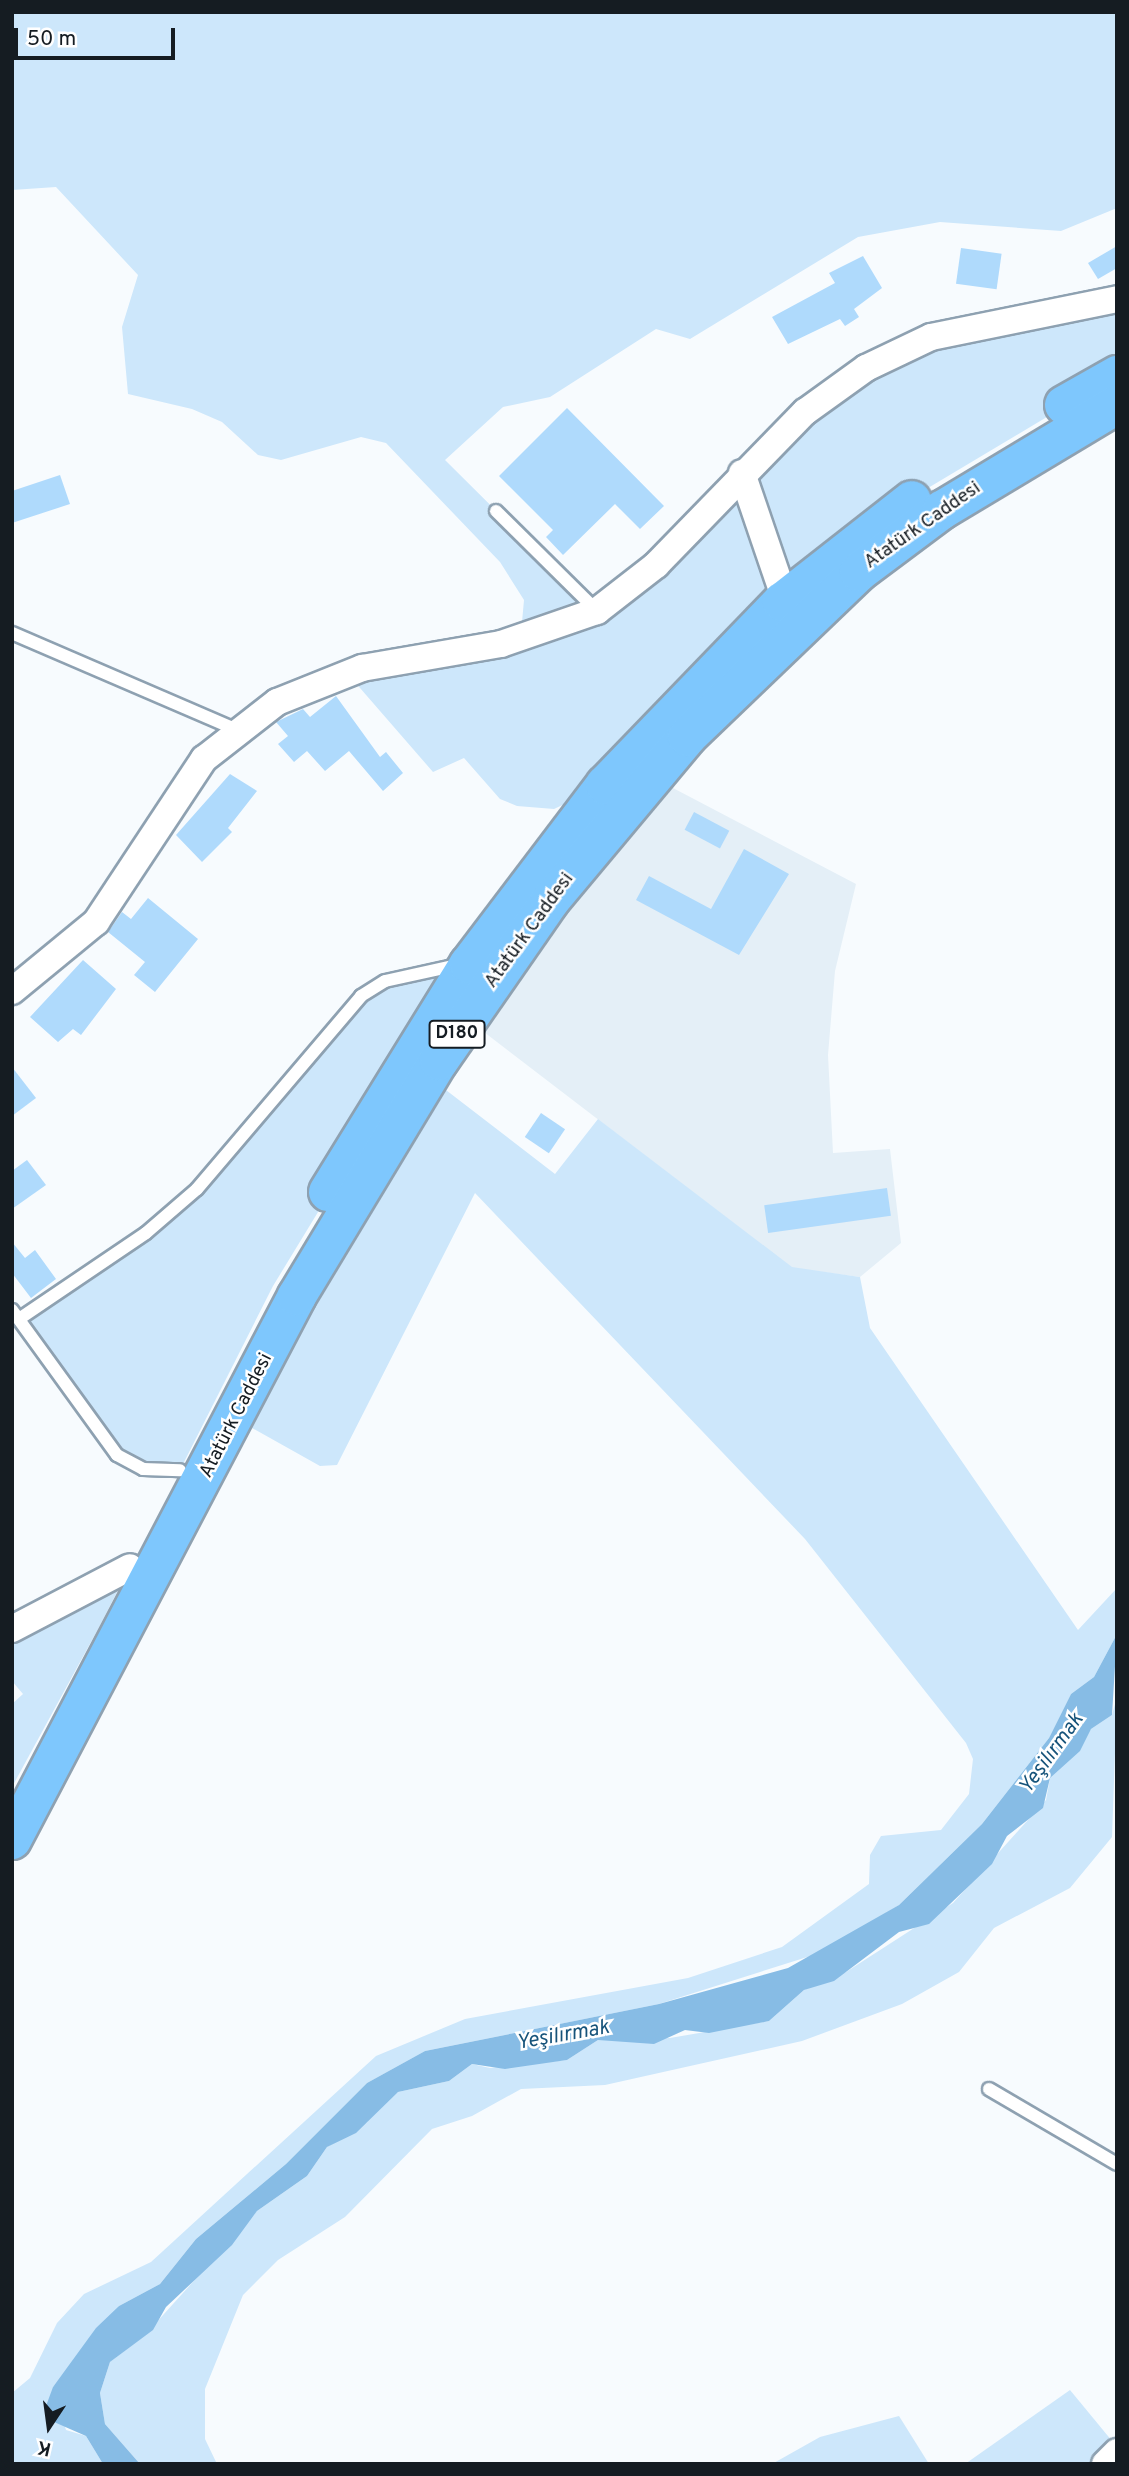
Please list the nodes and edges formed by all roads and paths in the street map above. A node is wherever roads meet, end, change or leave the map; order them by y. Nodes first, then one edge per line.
1 (1117, 299) edge
2 (1117, 375) edge
3 (1117, 405) edge
4 (743, 473) junction
5 (496, 511) dead end
6 (785, 599) junction
7 (597, 611) junction
8 (12, 633) edge
9 (235, 729) junction
10 (469, 964) junction
11 (12, 991) edge
12 (15, 1314) edge
13 (180, 1470) junction
14 (130, 1567) junction
15 (12, 1629) edge
16 (12, 1787) edge
17 (12, 1840) edge
18 (989, 2089) dead end
19 (1117, 2164) edge
20 (1117, 2452) edge
21 (1105, 2464) edge

1 - 4 street
2 - 6 highway, Atatürk Caddesi / D180
3 - 17 highway, Atatürk Caddesi / D180
4 - 6 street
4 - 7 street
5 - 7 lane
6 - 10 highway, Atatürk Caddesi / D180
7 - 9 street
8 - 9 lane
9 - 11 street
10 - 12 lane
10 - 13 highway, Atatürk Caddesi / D180
12 - 13 lane
13 - 14 highway, Atatürk Caddesi / D180
14 - 15 street
14 - 16 highway, Atatürk Caddesi / D180
18 - 19 lane
20 - 21 street

